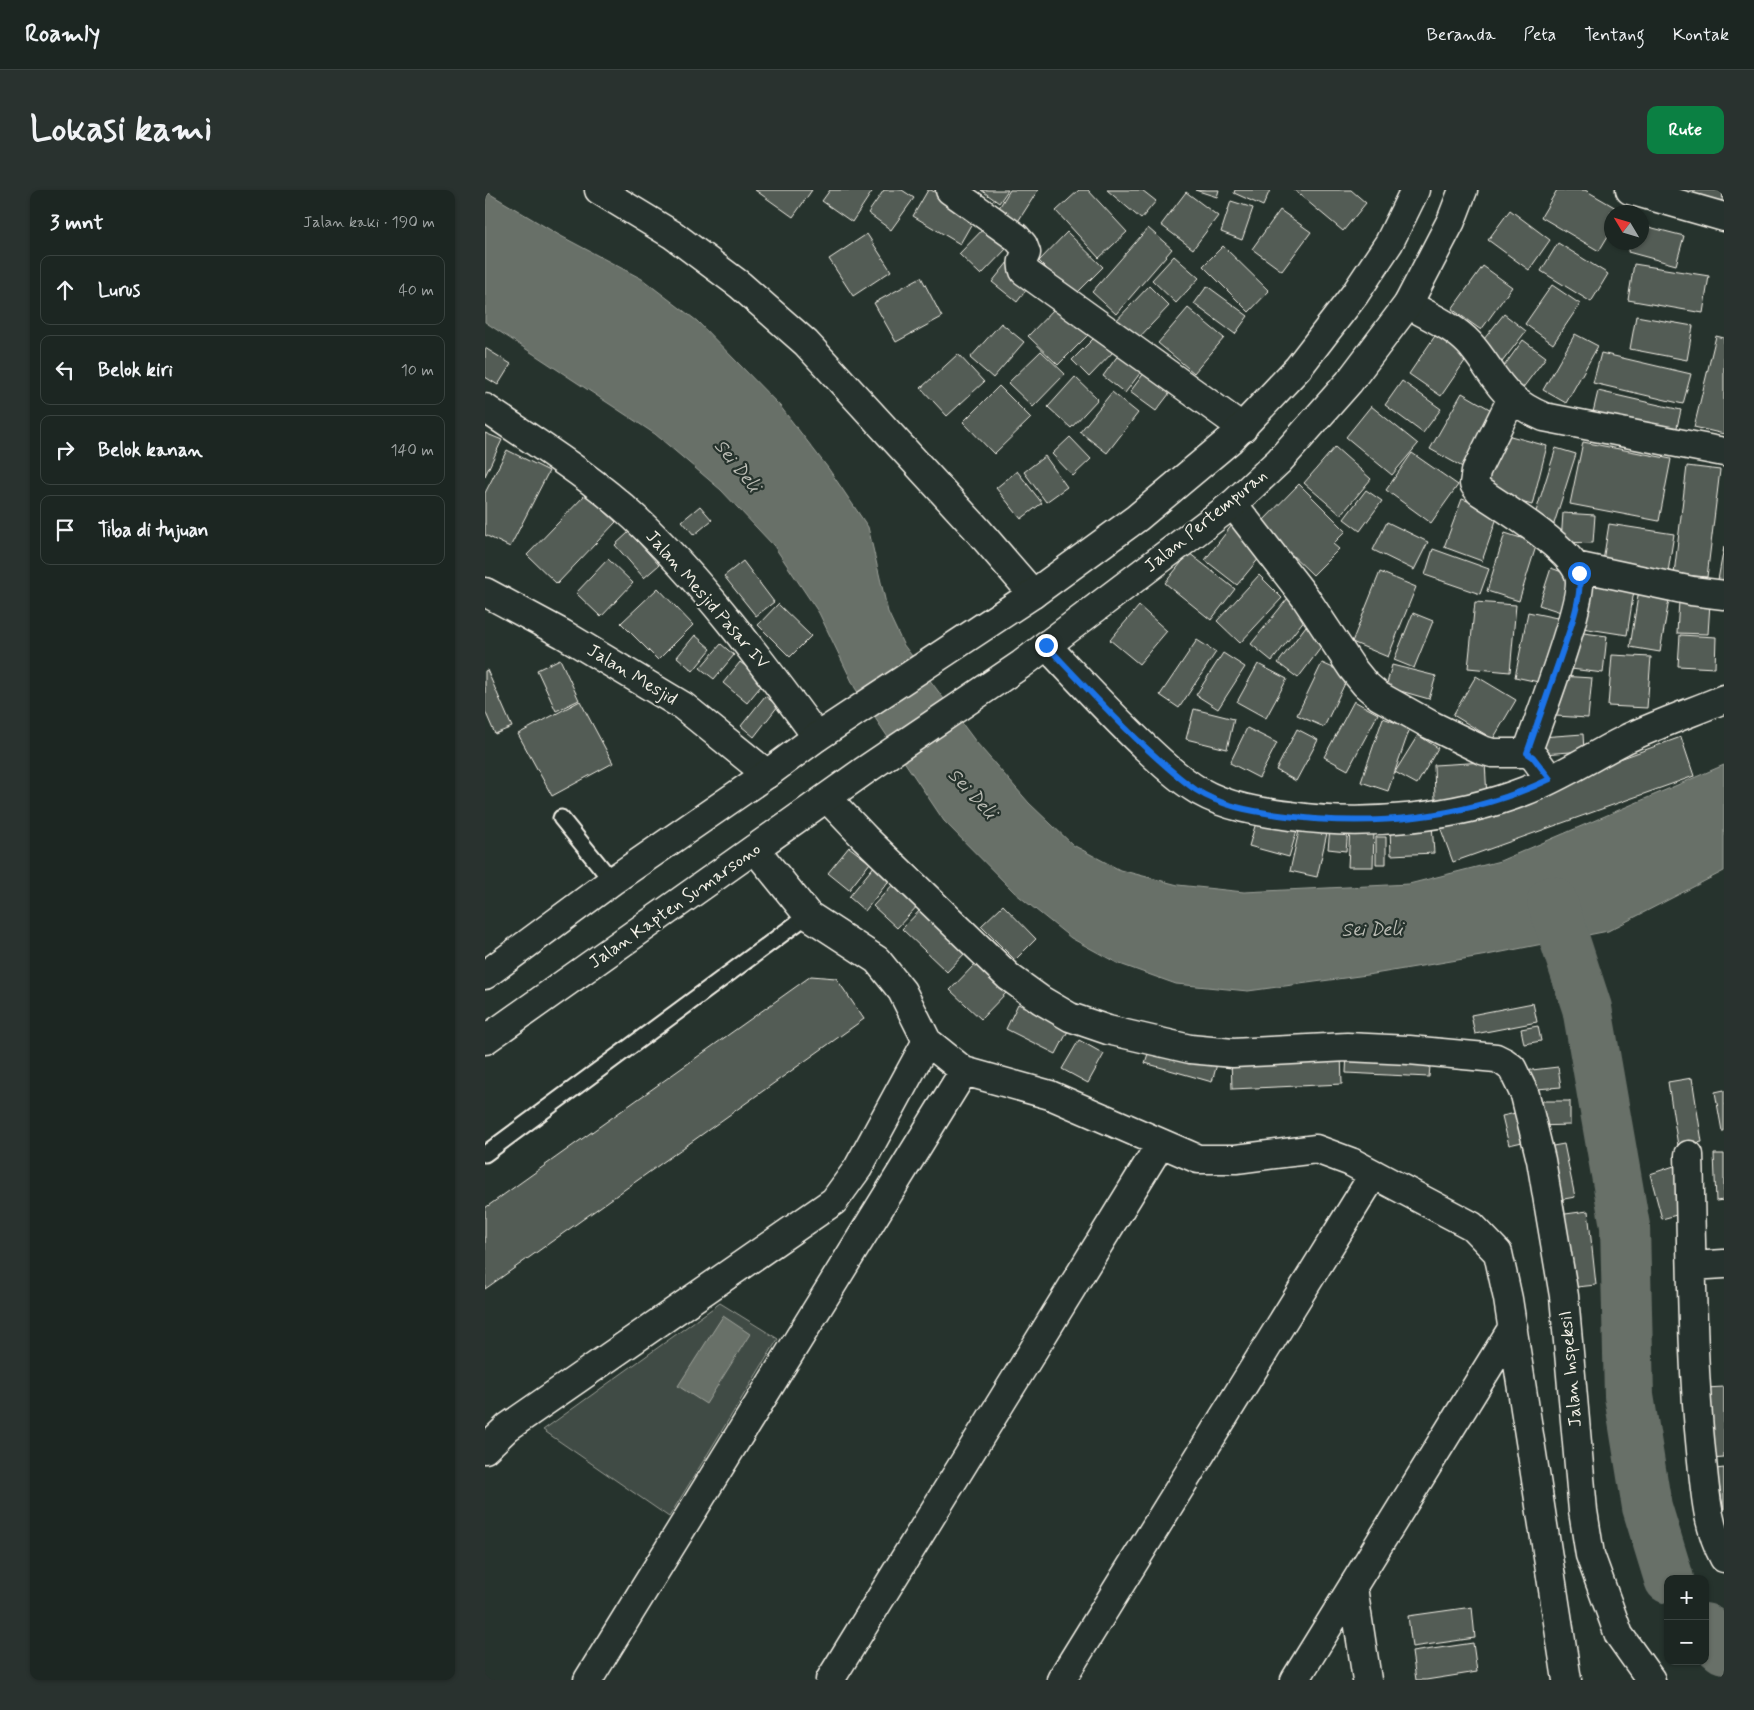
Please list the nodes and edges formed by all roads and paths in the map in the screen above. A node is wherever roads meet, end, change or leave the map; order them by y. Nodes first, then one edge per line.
1 (599, 190) edge
2 (950, 190) edge
3 (1415, 190) edge
4 (1463, 190) edge
5 (1630, 190) edge
6 (1724, 217) edge
7 (1408, 304) junction
8 (1512, 398) junction
9 (485, 408) edge
10 (1243, 428) junction
11 (1724, 452) edge
12 (1233, 504) junction
13 (1575, 566) junction
14 (485, 592) edge
15 (1033, 594) junction
16 (1724, 595) edge
17 (1046, 645) junction
18 (1724, 698) edge
19 (827, 730) junction
20 (1527, 753) junction
21 (864, 771) joint
22 (767, 774) junction
23 (1550, 779) junction
24 (827, 798) junction
25 (561, 818) dead end
26 (755, 849) junction
27 (612, 881) junction
28 (808, 916) junction
29 (485, 975) edge
30 (485, 1040) edge
31 (927, 1041) junction
32 (964, 1071) junction
33 (1161, 1143) junction
34 (485, 1154) edge
35 (1689, 1155) dead end
36 (1374, 1174) junction
37 (1724, 1264) edge
38 (1692, 1266) junction
39 (1513, 1327) junction
40 (485, 1449) edge
41 (1724, 1558) edge
42 (1353, 1587) junction
43 (588, 1680) edge
44 (830, 1680) edge
45 (1061, 1680) edge
46 (1295, 1680) edge
47 (1367, 1680) edge
48 (1567, 1680) edge
49 (1651, 1680) edge

1 - 15 main road
2 - 10 main road
3 - 10 main road
4 - 7 main road, Jalan Pertempuran
5 - 6 main road
7 - 8 main road
7 - 12 main road, Jalan Pertempuran
8 - 11 main road
8 - 13 main road
9 - 19 main road, Jalan Mesjid Pasar IV
10 - 15 main road
12 - 17 main road, Jalan Pertempuran
12 - 20 main road
13 - 16 main road
13 - 20 main road
14 - 22 main road, Jalan Mesjid
15 - 19 main road
17 - 21 main road, Jalan Pertempuran
17 - 23 main road
18 - 23 main road
19 - 22 main road
20 - 23 main road
21 - 24 main road, Jalan Kapten Sumarsono
22 - 27 main road
24 - 26 main road, Jalan Kapten Sumarsono
24 - 49 main road, Jalan InspeksiI
25 - 27 lane
26 - 28 main road
26 - 30 main road, Jalan Kapten Sumarsono
27 - 29 main road
28 - 31 main road
28 - 34 lane
31 - 32 main road
31 - 40 main road
32 - 33 main road
32 - 43 main road
33 - 36 main road
33 - 44 main road
35 - 38 main road
36 - 39 main road
36 - 45 main road
37 - 38 main road
38 - 41 main road
39 - 42 main road
39 - 48 main road
42 - 46 main road
42 - 47 main road

